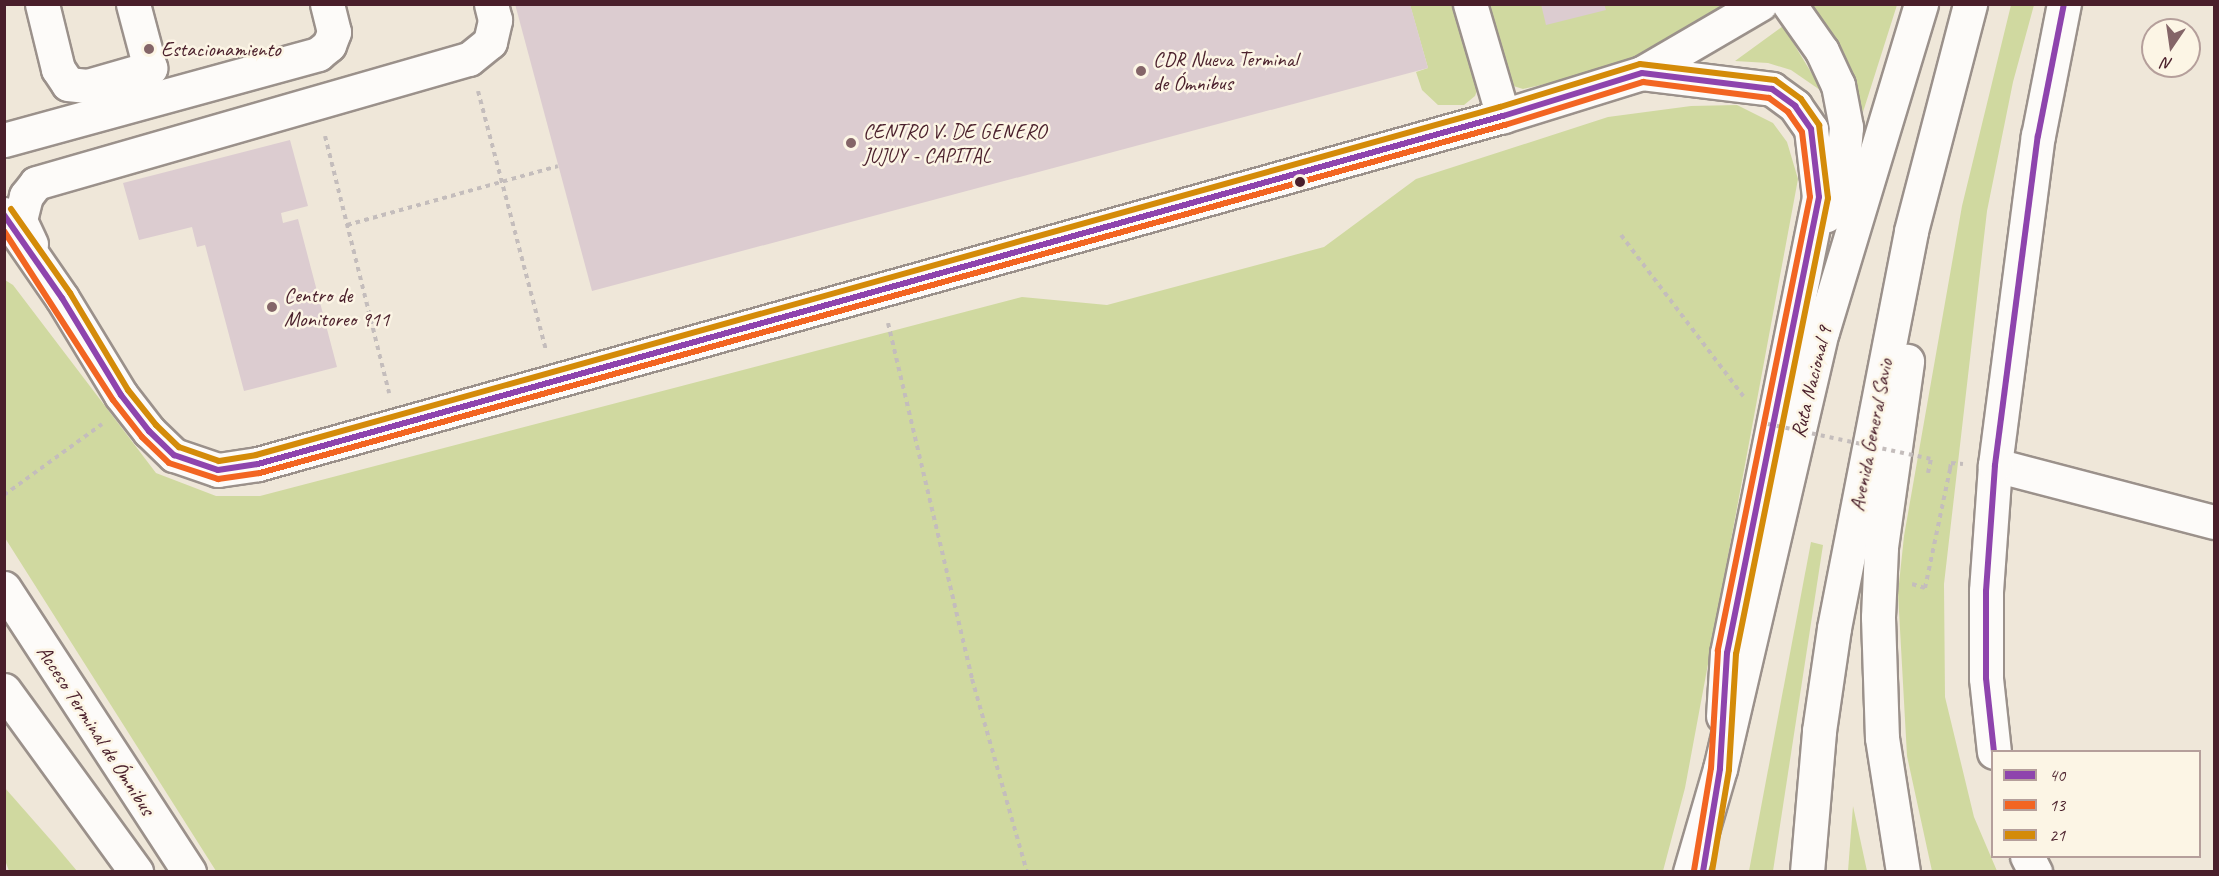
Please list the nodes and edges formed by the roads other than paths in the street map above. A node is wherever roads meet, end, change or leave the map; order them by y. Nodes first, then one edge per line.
1 (42, 4) edge
2 (133, 4) edge
3 (327, 4) edge
4 (491, 4) edge
5 (1470, 4) edge
6 (1760, 4) edge
7 (1789, 4) edge
8 (1921, 4) edge
9 (1970, 4) edge
10 (1979, 4) edge
11 (2064, 4) edge
12 (1642, 73) junction
13 (1503, 116) junction
14 (4, 141) edge
15 (4, 214) edge
16 (4, 253) edge
17 (39, 262) junction
18 (63, 298) junction
19 (1791, 326) junction
20 (1995, 465) junction
21 (2214, 522) edge
22 (4, 588) edge
23 (4, 690) edge
24 (1994, 750) edge
25 (1720, 769) junction
26 (2028, 858) edge
27 (136, 872) edge
28 (189, 872) edge
29 (1690, 872) edge
30 (1703, 872) edge
31 (1807, 872) edge
32 (1903, 872) edge
33 (2035, 872) edge

1 - 2 main road
3 - 14 main road
4 - 17 main road
5 - 13 main road
6 - 12 main road
7 - 19 main road
8 - 25 main road, Ruta Nacional 9
9 - 31 main road, Avenida General Savio
10 - 32 main road
11 - 20 main road
12 - 13 main road
12 - 19 main road
13 - 18 main road
15 - 17 main road
16 - 18 main road
17 - 18 main road
19 - 25 main road
20 - 21 main road
20 - 24 main road
22 - 28 main road, Acceso Terminal de Ómnibus
23 - 27 main road
25 - 29 main road
25 - 30 main road, Ruta Nacional 9
26 - 33 main road

